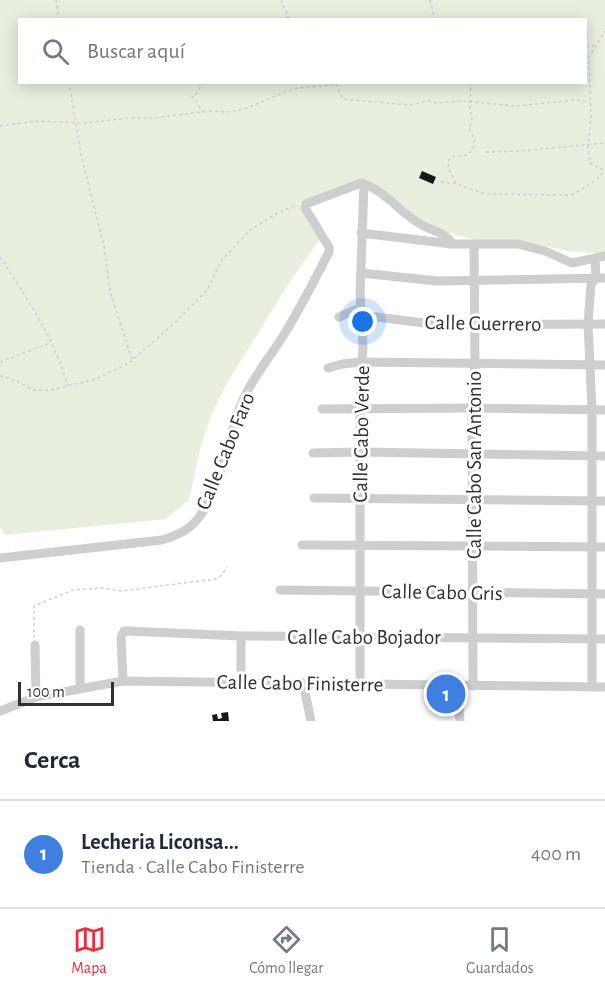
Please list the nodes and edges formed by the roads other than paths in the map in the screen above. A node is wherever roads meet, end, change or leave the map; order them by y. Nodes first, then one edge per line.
1 (364, 184) junction
2 (361, 233) junction
3 (451, 242) junction
4 (474, 244) junction
5 (605, 256) edge
6 (595, 259) junction
7 (361, 273) junction
8 (600, 278) edge
9 (475, 281) junction
10 (360, 311) junction
11 (339, 317) dead end
12 (588, 324) junction
13 (605, 324) edge
14 (475, 325) junction
15 (361, 362) junction
16 (475, 365) junction
17 (589, 365) junction
18 (605, 365) edge
19 (328, 368) dead end
20 (360, 408) junction
21 (472, 408) junction
22 (322, 409) dead end
23 (592, 410) junction
24 (605, 411) edge
25 (361, 452) junction
26 (313, 453) dead end
27 (473, 454) junction
28 (591, 456) junction
29 (605, 456) edge
30 (360, 497) junction
31 (315, 498) dead end
32 (472, 498) junction
33 (592, 501) junction
34 (605, 501) edge
35 (302, 545) dead end
36 (360, 546) junction
37 (473, 546) junction
38 (592, 547) junction
39 (605, 547) edge
40 (0, 558) edge
41 (280, 590) dead end
42 (360, 590) junction
43 (473, 593) junction
44 (591, 594) junction
45 (605, 594) edge
46 (80, 630) dead end
47 (241, 636) junction
48 (361, 637) junction
49 (474, 638) junction
50 (591, 639) junction
51 (605, 639) edge
52 (35, 645) road end
53 (123, 681) junction
54 (242, 682) junction
55 (303, 683) junction
56 (360, 684) junction
57 (457, 686) junction
58 (473, 686) junction
59 (592, 687) junction
60 (605, 687) edge
61 (80, 688) junction
62 (36, 697) junction
63 (0, 711) edge
64 (311, 721) edge
65 (460, 721) edge

1 - 2 street, Calle Cabo Verde
1 - 3 street
1 - 40 street, Calle Cabo Faro
2 - 3 street
2 - 7 street, Calle Cabo Verde
3 - 4 street
4 - 6 street
4 - 9 street, Calle Cabo San Antonio
5 - 6 street
6 - 8 street
7 - 9 street
7 - 10 street, Calle Cabo Verde
8 - 9 street
8 - 12 street
9 - 14 street, Calle Cabo San Antonio
10 - 11 street
10 - 14 street, Calle Guerrero
10 - 15 street, Calle Cabo Verde
12 - 13 street, Calle Guerrero
12 - 14 street, Calle Guerrero
12 - 17 street
14 - 16 street, Calle Cabo San Antonio
15 - 16 street
15 - 19 street
15 - 20 street, Calle Cabo Verde
16 - 17 street
16 - 21 street, Calle Cabo San Antonio
17 - 18 street
17 - 23 street
20 - 21 street
20 - 22 street
20 - 25 street, Calle Cabo Verde
21 - 23 street
21 - 27 street, Calle Cabo San Antonio
23 - 24 street
23 - 28 street
25 - 26 street
25 - 27 street
25 - 30 street, Calle Cabo Verde
27 - 28 street
27 - 32 street, Calle Cabo San Antonio
28 - 29 street
28 - 33 street
30 - 31 street
30 - 32 street
30 - 36 street, Calle Cabo Verde
32 - 33 street
32 - 37 street, Calle Cabo San Antonio
33 - 34 street
33 - 38 street
35 - 36 street
36 - 37 street
36 - 42 street, Calle Cabo Verde
37 - 38 street
37 - 43 street, Calle Cabo San Antonio
38 - 39 street
38 - 44 street
41 - 42 street, Calle Cabo Gris
42 - 43 street, Calle Cabo Gris
42 - 48 street, Calle Cabo Verde
43 - 44 street, Calle Cabo Gris
43 - 49 street, Calle Cabo San Antonio
44 - 45 street, Calle Cabo Gris
44 - 50 street
46 - 61 street
47 - 48 street, Calle Cabo Bojador
47 - 53 street, Calle Cabo Bojador
47 - 54 street
48 - 49 street, Calle Cabo Bojador
48 - 56 street, Calle Cabo Verde
49 - 50 street, Calle Cabo Bojador
49 - 58 street, Calle Cabo San Antonio
50 - 51 street, Calle Cabo Bojador
50 - 59 street
52 - 62 street
53 - 54 street, Calle Cabo Finisterre
53 - 61 street, Calle Cabo Finisterre
54 - 55 street, Calle Cabo Finisterre
55 - 56 street, Calle Cabo Finisterre
55 - 64 street
56 - 57 street, Calle Cabo Finisterre
57 - 58 street, Calle Cabo Finisterre
57 - 65 street
58 - 59 street, Calle Cabo Finisterre
59 - 60 street, Calle Cabo Finisterre
61 - 62 street, Calle Cabo Finisterre
62 - 63 street, Calle Cabo Finisterre

